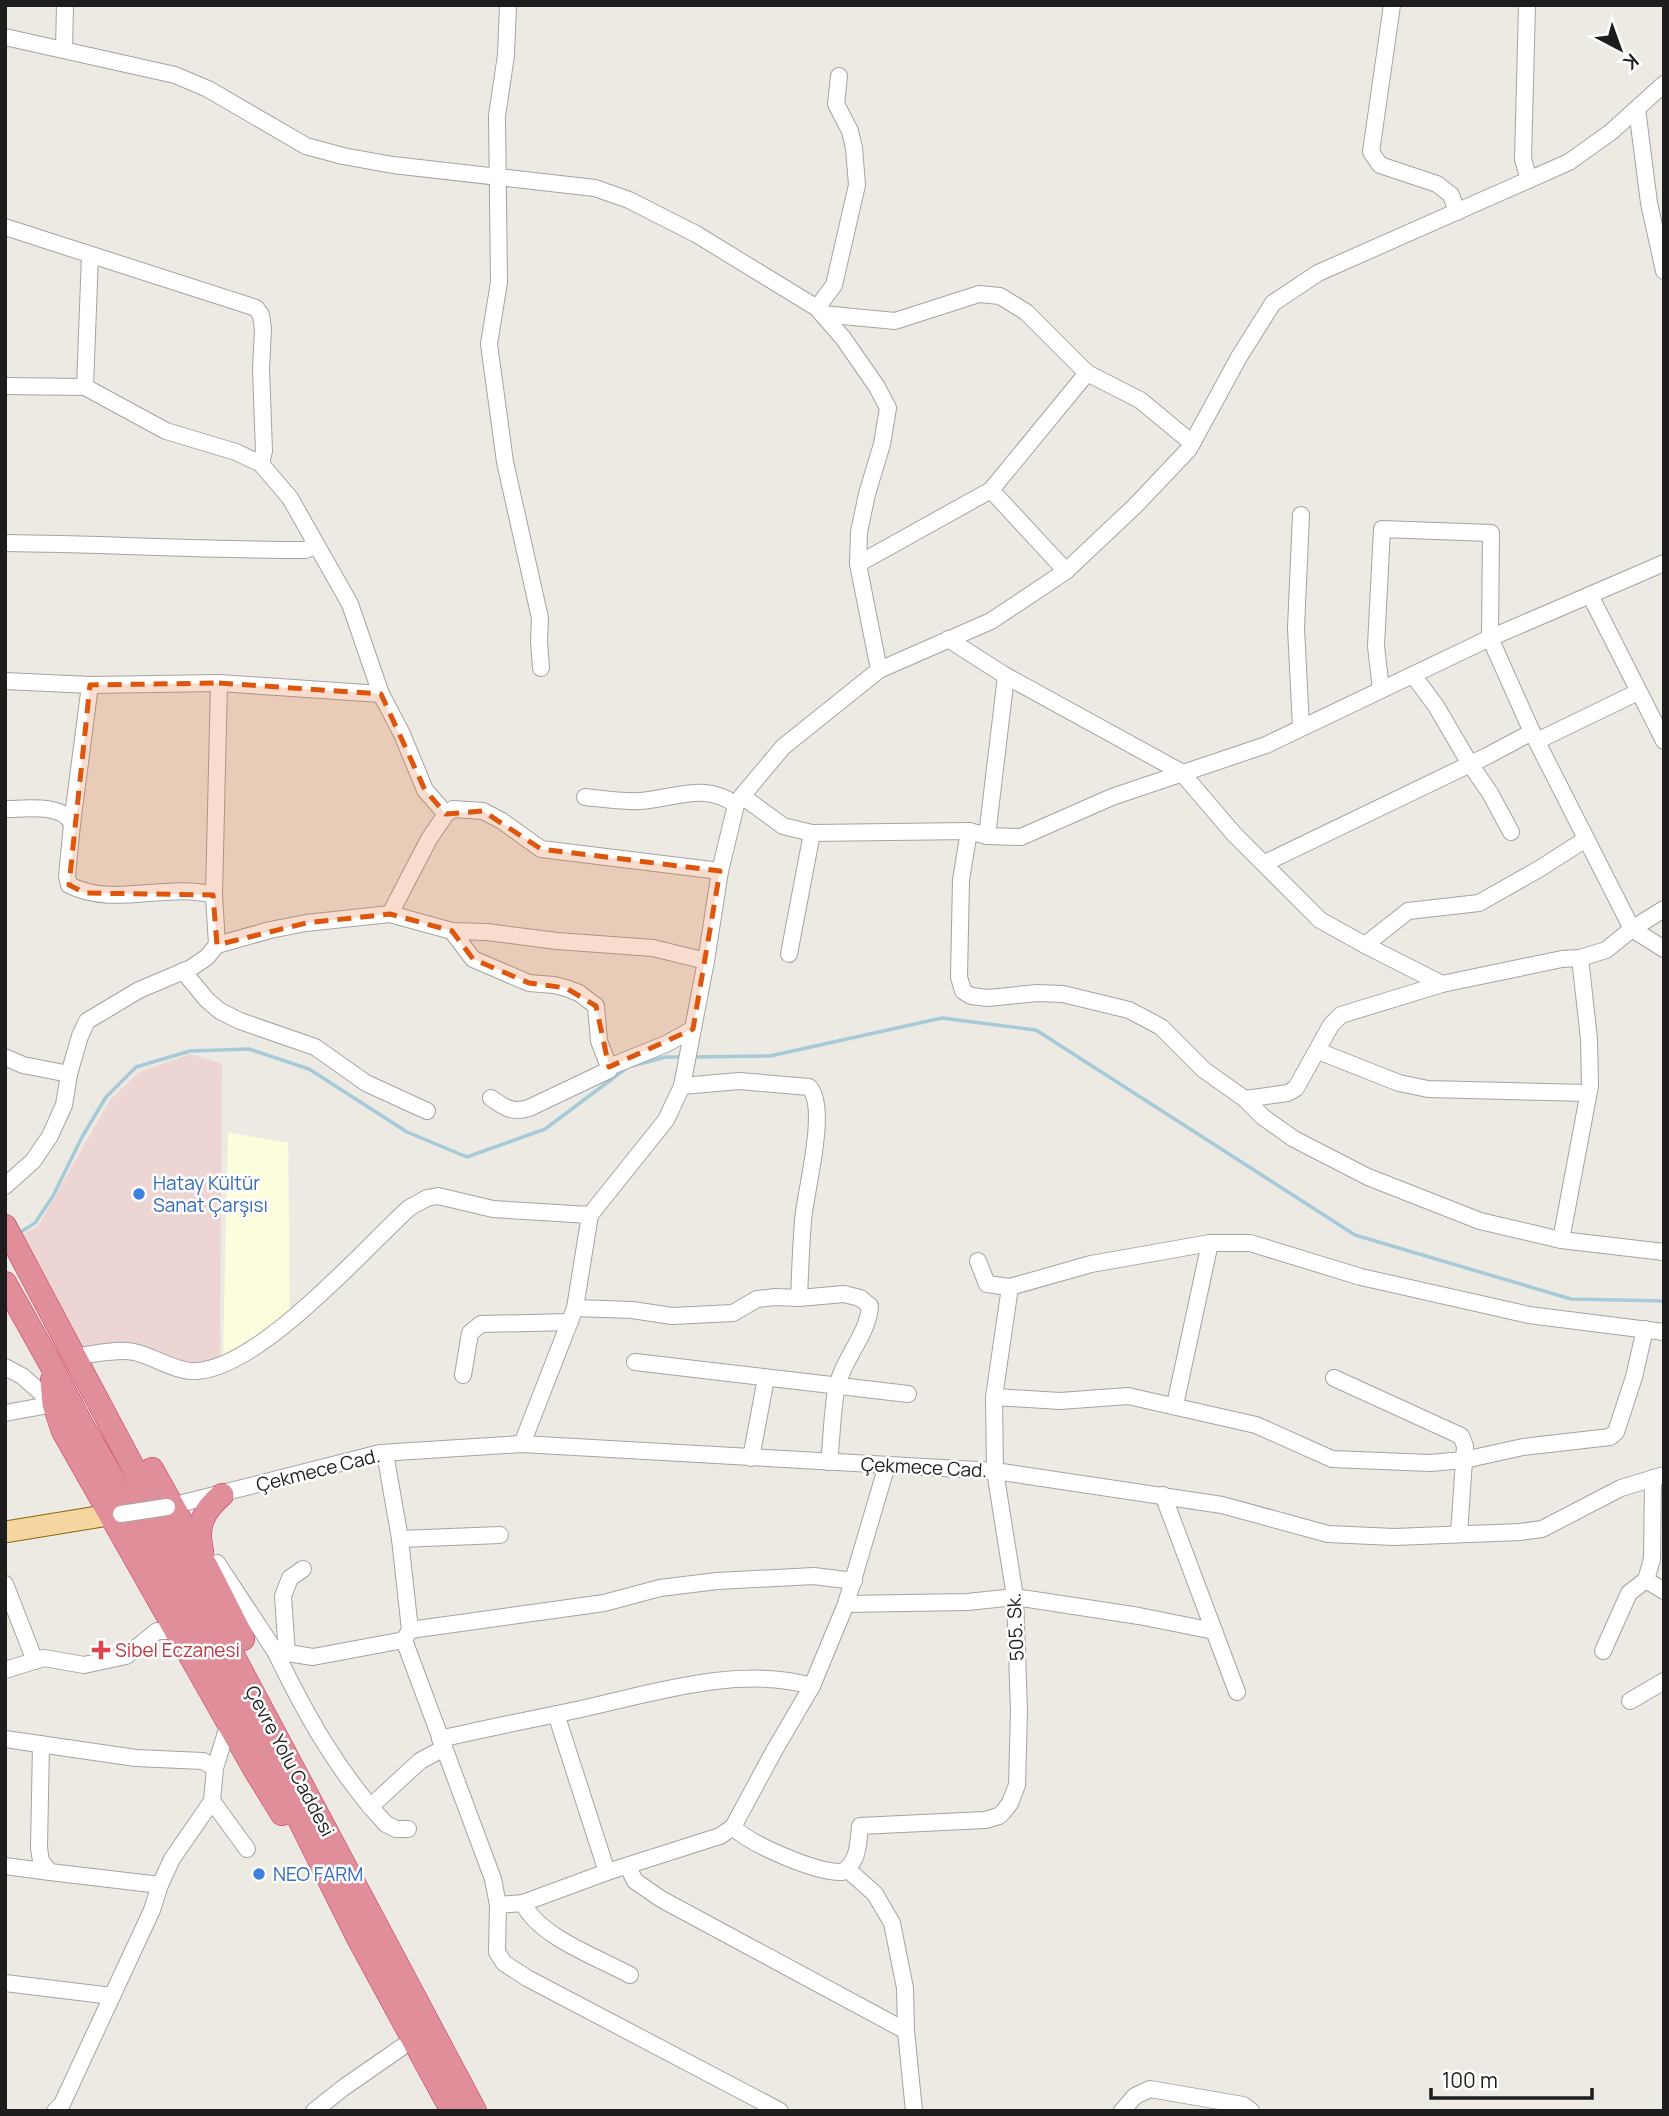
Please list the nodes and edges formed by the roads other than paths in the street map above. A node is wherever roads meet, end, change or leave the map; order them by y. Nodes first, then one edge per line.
1 (65, 5) edge
2 (508, 5) edge
3 (1392, 5) edge
4 (1527, 5) edge
5 (5, 37) edge
6 (64, 50) junction
7 (839, 76) dead end
8 (1664, 84) edge
9 (1637, 109) junction
10 (499, 178) junction
11 (1529, 180) junction
12 (1457, 212) junction
13 (5, 227) edge
14 (90, 255) junction
15 (1664, 271) edge
16 (819, 311) junction
17 (1087, 373) junction
18 (5, 386) edge
19 (85, 387) junction
20 (1192, 443) junction
21 (261, 464) junction
22 (991, 490) junction
23 (1301, 515) dead end
24 (5, 542) edge
25 (315, 546) junction
26 (1664, 563) edge
27 (858, 565) junction
28 (1066, 571) junction
29 (1590, 595) junction
30 (1490, 638) junction
31 (948, 639) junction
32 (541, 667) dead end
33 (879, 670) junction
34 (1413, 675) junction
35 (1006, 676) junction
36 (5, 681) edge
37 (219, 683) junction
38 (90, 685) junction
39 (1381, 690) junction
40 (1638, 692) junction
41 (381, 694) junction
42 (1301, 727) junction
43 (1535, 736) junction
44 (1664, 741) edge
45 (1470, 764) junction
46 (1181, 772) junction
47 (584, 797) dead end
48 (739, 801) junction
49 (5, 809) edge
50 (446, 814) junction
51 (72, 824) junction
52 (969, 831) junction
53 (1511, 832) dead end
54 (812, 833) junction
55 (987, 836) junction
56 (1586, 839) junction
57 (1265, 863) junction
58 (720, 871) junction
59 (214, 895) junction
60 (1664, 909) edge
61 (390, 914) junction
62 (1632, 929) junction
63 (453, 931) junction
64 (217, 945) junction
65 (1365, 946) junction
66 (1664, 949) edge
67 (789, 954) dead end
68 (1580, 958) junction
69 (706, 961) junction
70 (183, 971) junction
71 (1442, 984) junction
72 (692, 1029) junction
73 (1318, 1051) junction
74 (5, 1057) edge
75 (609, 1067) junction
76 (69, 1074) junction
77 (682, 1086) junction
78 (1588, 1093) junction
79 (491, 1098) dead end
80 (1245, 1099) junction
81 (427, 1111) dead end
82 (5, 1186) edge
83 (590, 1214) junction
84 (5, 1226) edge
85 (1561, 1240) junction
86 (1210, 1243) junction
87 (1664, 1252) edge
88 (978, 1261) dead end
89 (5, 1283) edge
90 (1010, 1287) junction
91 (799, 1298) junction
92 (572, 1315) junction
93 (1645, 1329) junction
94 (1664, 1332) edge
95 (74, 1352) junction
96 (635, 1362) dead end
97 (50, 1363) junction
98 (5, 1367) edge
99 (463, 1375) dead end
100 (766, 1378) junction
101 (1334, 1378) dead end
102 (837, 1386) junction
103 (908, 1394) dead end
104 (994, 1396) junction
105 (54, 1404) junction
106 (1175, 1405) junction
107 (5, 1413) edge
108 (522, 1444) junction
109 (385, 1452) junction
110 (751, 1458) junction
111 (1464, 1460) junction
112 (829, 1462) junction
113 (887, 1465) junction
114 (995, 1471) junction
115 (1658, 1477) edge
116 (222, 1495) junction
117 (1163, 1495) junction
118 (170, 1506) junction
119 (115, 1514) junction
120 (8, 1526) edge
121 (1459, 1534) junction
122 (500, 1535) dead end
123 (400, 1539) junction
124 (207, 1568) junction
125 (303, 1569) dead end
126 (1646, 1580) junction
127 (854, 1581) junction
128 (5, 1584) edge
129 (1664, 1591) edge
130 (1015, 1597) junction
131 (846, 1604) junction
132 (176, 1631) junction
133 (1214, 1631) junction
134 (407, 1635) junction
135 (1603, 1651) dead end
136 (281, 1653) junction
137 (35, 1661) junction
138 (5, 1670) edge
139 (1664, 1681) edge
140 (812, 1686) junction
141 (1237, 1692) dead end
142 (1630, 1702) dead end
143 (556, 1714) junction
144 (229, 1723) junction
145 (5, 1739) edge
146 (41, 1744) junction
147 (442, 1744) junction
148 (215, 1768) junction
149 (212, 1801) junction
150 (370, 1807) junction
151 (733, 1828) junction
152 (408, 1829) dead end
153 (247, 1849) dead end
154 (5, 1866) edge
155 (628, 1867) junction
156 (847, 1869) junction
157 (50, 1872) junction
158 (607, 1872) junction
159 (160, 1885) junction
160 (362, 1899) junction
161 (523, 1903) junction
162 (498, 1905) junction
163 (357, 1936) junction
164 (630, 1975) dead end
165 (5, 1983) edge
166 (112, 1996) junction
167 (906, 2031) junction
168 (401, 2047) dead end
169 (63, 2108) edge
170 (314, 2111) edge
171 (452, 2111) edge
172 (475, 2111) edge
173 (780, 2111) edge
174 (914, 2111) edge
175 (1122, 2111) edge
176 (1251, 2111) edge

1 - 6 street
2 - 10 street
3 - 12 street
4 - 11 street
5 - 6 street
6 - 10 street
7 - 16 street
8 - 9 street
9 - 11 street
9 - 15 street
10 - 16 street
10 - 32 street
11 - 12 street
12 - 20 street
13 - 14 street
14 - 19 street
14 - 21 street
16 - 17 street
16 - 27 street
17 - 20 street
17 - 22 street
18 - 19 street
19 - 21 street
20 - 28 street
21 - 25 street
22 - 27 street
22 - 28 street
23 - 42 street
24 - 25 street
25 - 41 street
26 - 29 street
27 - 33 street
28 - 31 street
29 - 30 street
29 - 40 street
30 - 34 street
30 - 39 street
30 - 43 street
31 - 33 street
31 - 35 street
33 - 48 street
34 - 39 street
34 - 45 street
35 - 46 street
35 - 55 street
36 - 38 street
37 - 38 street
37 - 41 street
37 - 59 street
38 - 51 street
39 - 42 street
40 - 43 street
40 - 44 street
41 - 50 street
42 - 46 street
43 - 45 street
43 - 56 street
45 - 53 street
45 - 57 street
46 - 55 street
46 - 57 street
47 - 48 street
48 - 54 street
48 - 58 street
49 - 51 street
50 - 58 street
50 - 61 street
51 - 59 street
52 - 54 street
52 - 55 street
52 - 80 street
54 - 67 street
56 - 62 street
56 - 65 street
57 - 65 street
58 - 69 street
59 - 64 street
60 - 62 street
61 - 63 street
61 - 64 street
62 - 66 street
62 - 68 street
63 - 69 street
63 - 75 street
64 - 70 street
65 - 71 street
68 - 71 street
68 - 78 street
69 - 72 street
70 - 76 street
70 - 81 street
71 - 73 street
72 - 75 street
72 - 77 street
73 - 78 street
73 - 80 street
74 - 76 street
75 - 79 street
76 - 82 street
77 - 83 street
77 - 91 street
78 - 85 street
80 - 85 street
83 - 92 street
83 - 95 street
84 - 95 highway, Çevre Yolu Caddesi
85 - 87 street
86 - 90 street
86 - 93 street
86 - 106 street
88 - 90 street
89 - 97 highway, Çevre Yolu Caddesi
90 - 104 street, 505. Sk.
91 - 92 street
91 - 102 street
92 - 99 street
92 - 108 street
93 - 94 street
93 - 111 street
95 - 118 highway
95 - 160 highway, Çevre Yolu Caddesi
96 - 100 street
97 - 105 highway
97 - 163 highway, Çevre Yolu Caddesi
98 - 105 street
100 - 102 street
100 - 110 street
101 - 111 street
102 - 103 street
102 - 112 street
104 - 106 street
104 - 114 street, 505. Sk.
105 - 107 street
105 - 119 highway
106 - 111 street
108 - 109 street, Çekmece Cad.
108 - 110 street, Çekmece Cad.
109 - 116 street, Çekmece Cad.
109 - 123 street
110 - 112 street, Çekmece Cad.
111 - 121 street
112 - 113 street, Çekmece Cad.
113 - 114 street, Çekmece Cad.
113 - 127 street
114 - 117 street, Çekmece Cad.
114 - 130 street, 505. Sk.
115 - 121 street, Çekmece Cad.
115 - 126 street
116 - 118 street, Çekmece Cad.
116 - 124 highway
117 - 121 street, Çekmece Cad.
117 - 133 street
118 - 119 street, Çekmece Cad., bridge
118 - 124 highway
119 - 120 main road
119 - 132 highway
122 - 123 street
123 - 134 street
124 - 136 street
124 - 160 highway
125 - 136 street
126 - 129 street
126 - 135 street
127 - 131 street
127 - 134 street
128 - 137 street
130 - 131 street
130 - 133 street
130 - 156 street, 505. Sk.
131 - 140 street
132 - 137 street
132 - 144 highway
133 - 141 street
134 - 136 street
134 - 147 street
136 - 150 street
137 - 138 street
139 - 142 street
140 - 143 street
140 - 151 street
143 - 147 street
143 - 158 street
144 - 148 street
144 - 163 highway
145 - 146 street
146 - 148 street
146 - 157 street
147 - 150 street
147 - 162 street
148 - 149 street
149 - 153 street
149 - 159 street
150 - 152 street
151 - 155 street
151 - 156 street
154 - 157 street
155 - 158 street
155 - 167 street
156 - 167 street
157 - 159 street
158 - 161 street
159 - 166 street
160 - 172 highway, Çevre Yolu Caddesi
161 - 162 street
161 - 164 street
162 - 173 street
163 - 171 highway, Çevre Yolu Caddesi
165 - 166 street
166 - 169 street
167 - 174 street
168 - 170 street
175 - 176 street

